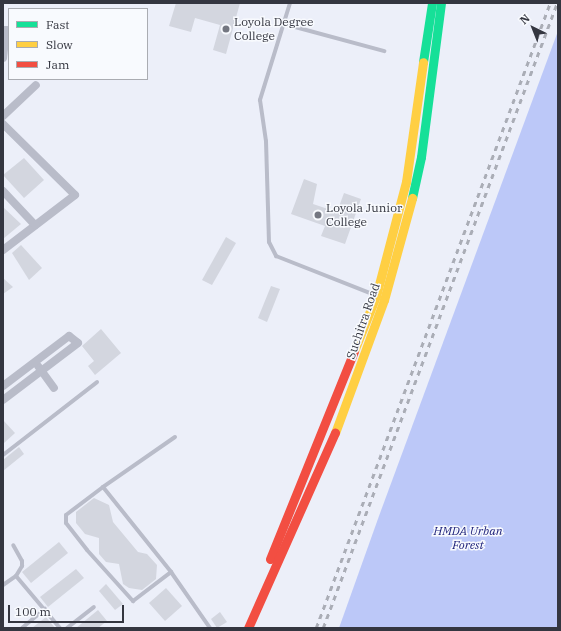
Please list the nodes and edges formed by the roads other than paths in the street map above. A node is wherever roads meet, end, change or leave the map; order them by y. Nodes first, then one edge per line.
1 (290, 3) edge
2 (432, 3) edge
3 (441, 3) edge
4 (284, 24) junction
5 (3, 30) edge
6 (384, 51) dead end
7 (3, 58) edge
8 (36, 85) dead end
9 (3, 116) edge
10 (3, 124) edge
11 (3, 191) edge
12 (36, 225) junction
13 (3, 250) edge
14 (376, 296) junction
15 (34, 362) junction
16 (41, 370) junction
17 (97, 382) dead end
18 (3, 386) edge
19 (54, 388) dead end
20 (3, 399) edge
21 (175, 438) dead end
22 (3, 455) edge
23 (308, 470) junction
24 (317, 474) junction
25 (102, 487) junction
26 (13, 545) dead end
27 (171, 572) junction
28 (16, 576) junction
29 (3, 585) edge
30 (94, 607) dead end
31 (45, 609) junction
32 (22, 628) edge
33 (60, 628) edge
34 (67, 628) edge
35 (210, 628) edge
36 (241, 628) edge
37 (248, 628) edge

1 - 4 lane
2 - 14 main road, Suchitra Road
3 - 24 main road, Suchitra Road
4 - 6 lane
4 - 14 lane
5 - 7 street
8 - 9 street
10 - 12 street
11 - 12 street
12 - 13 street
14 - 23 main road, Suchitra Road
15 - 16 street
15 - 16 street
15 - 18 street
16 - 19 street
16 - 20 street
17 - 22 lane
21 - 25 lane
23 - 24 main road
23 - 36 main road, Suchitra Road
24 - 37 main road, Suchitra Road
25 - 27 lane
25 - 27 lane
26 - 28 lane
27 - 35 lane
28 - 29 lane
28 - 31 lane
30 - 34 lane
31 - 32 lane
31 - 33 lane

